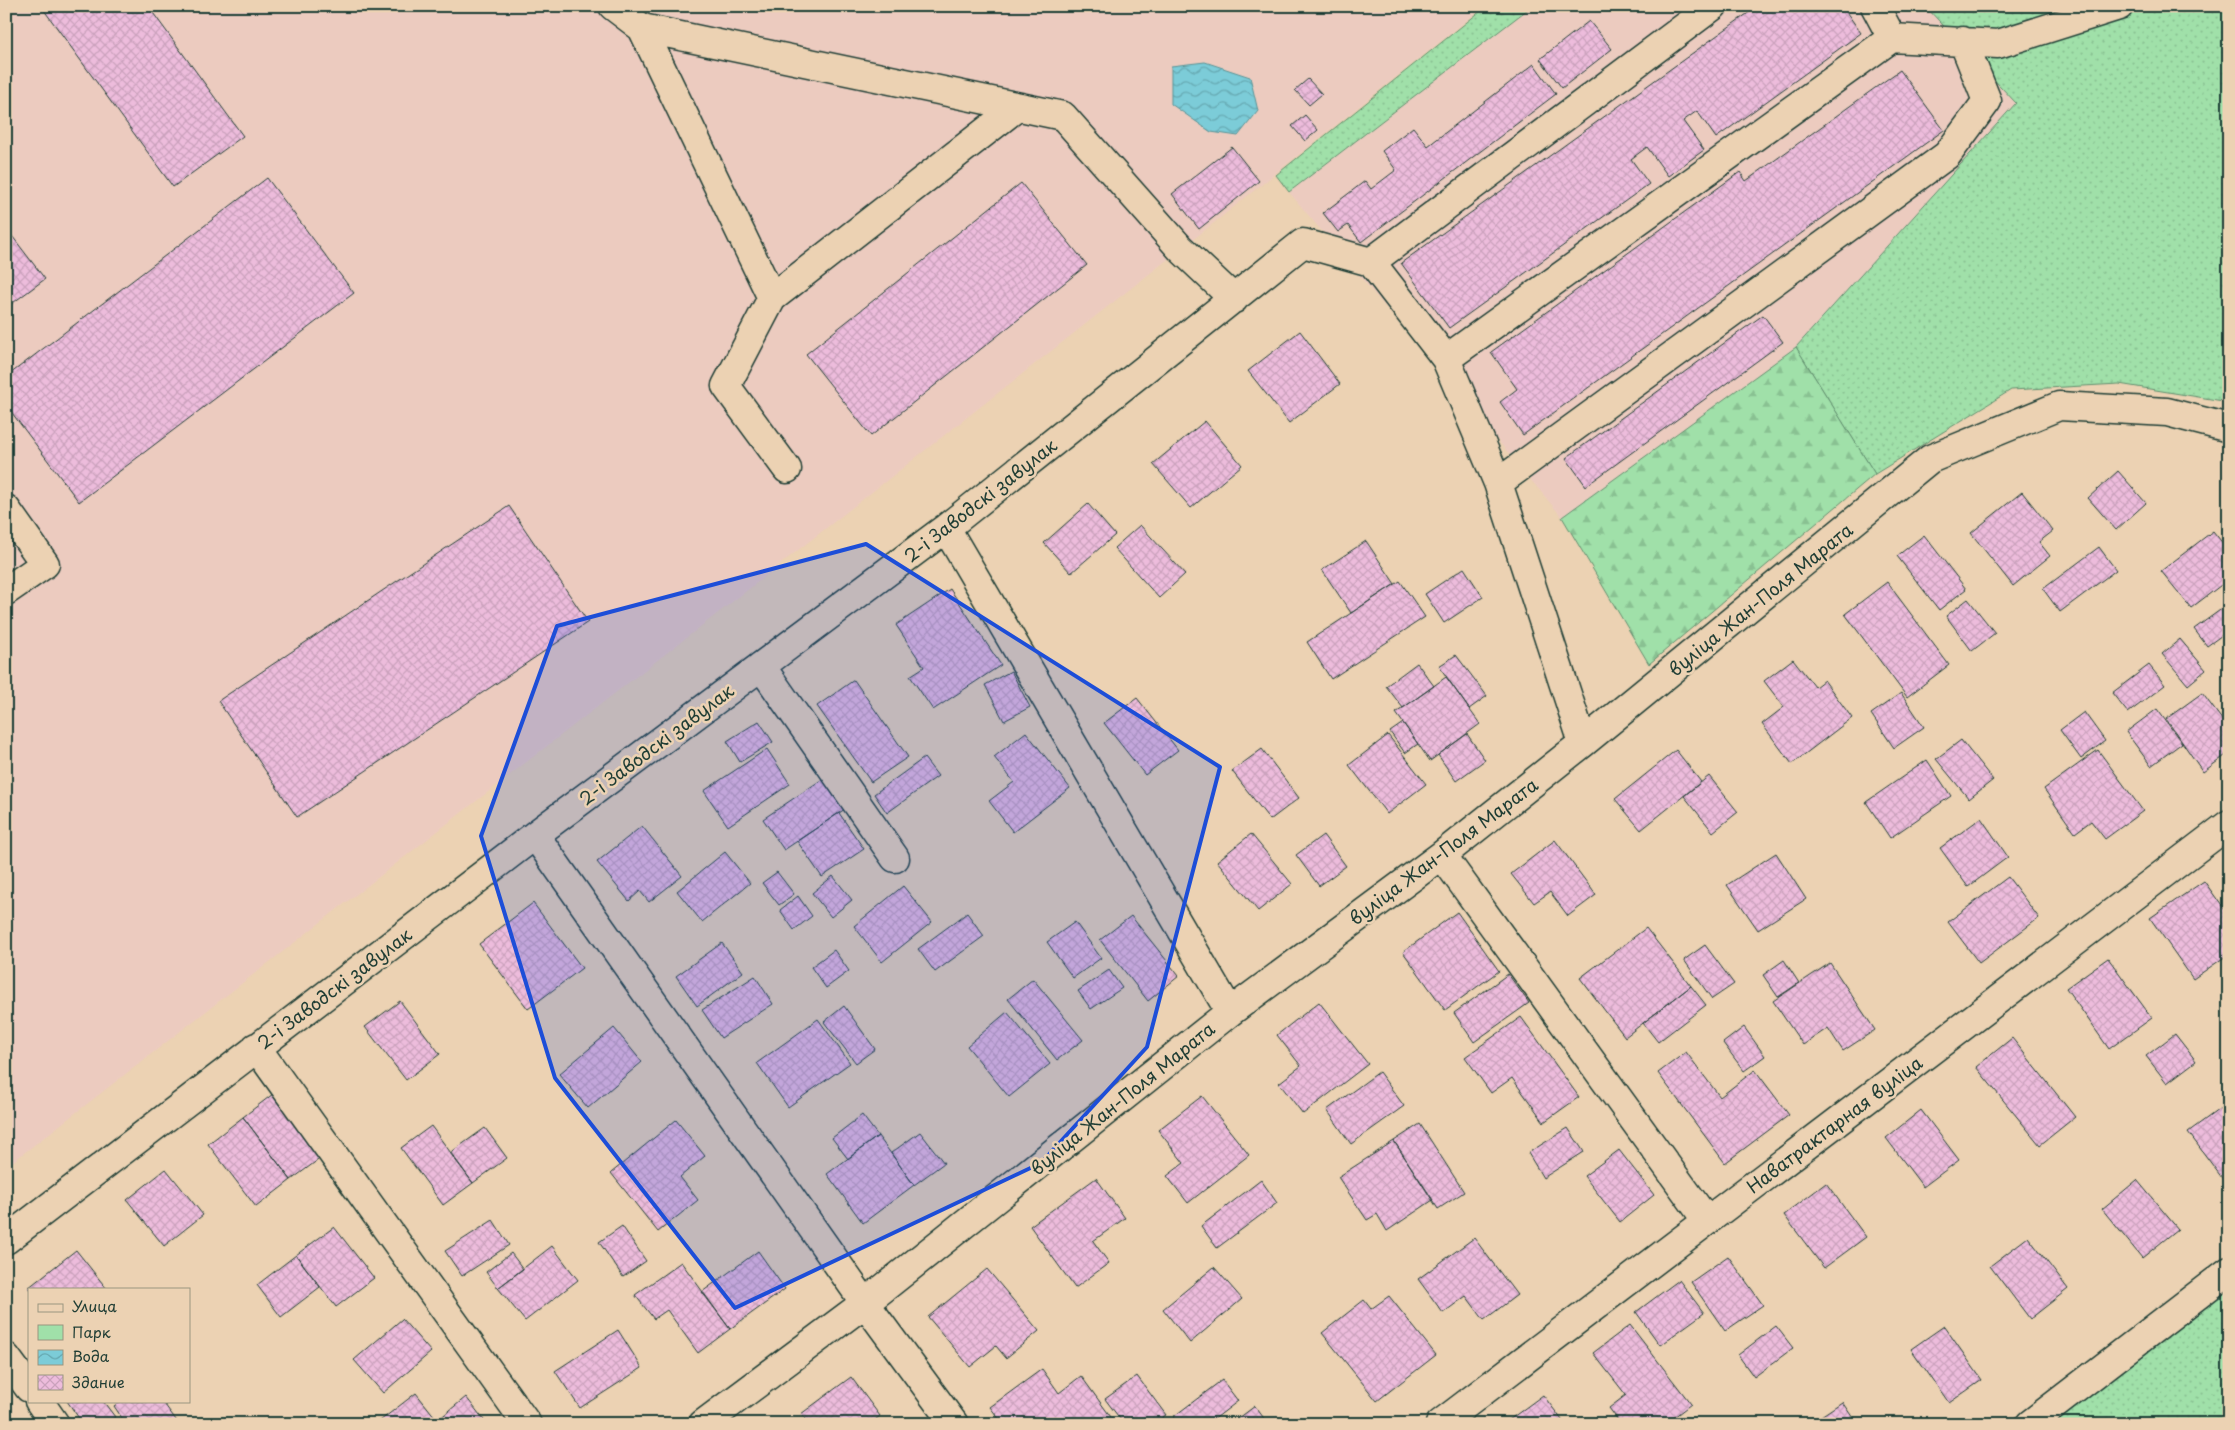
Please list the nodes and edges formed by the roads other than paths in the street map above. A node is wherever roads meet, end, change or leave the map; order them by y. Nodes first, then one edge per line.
1 (613, 6) edge
2 (1713, 6) edge
3 (1875, 6) edge
4 (2119, 6) edge
5 (642, 28) junction
6 (1892, 38) junction
7 (1963, 41) junction
8 (1017, 107) junction
9 (1371, 262) junction
10 (772, 298) junction
11 (1234, 299) junction
12 (1446, 359) junction
13 (2229, 428) edge
14 (787, 469) dead end
15 (1498, 483) junction
16 (6, 509) edge
17 (946, 528) junction
18 (6, 591) edge
19 (761, 666) junction
20 (1583, 743) junction
21 (2229, 824) edge
22 (535, 835) junction
23 (1442, 855) junction
24 (895, 858) dead end
25 (1230, 1012) junction
26 (256, 1047) junction
27 (1707, 1221) junction
28 (6, 1240) edge
29 (2229, 1270) edge
30 (865, 1303) junction
31 (6, 1357) edge
32 (28, 1387) edge
33 (40, 1402) edge
34 (55, 1424) edge
35 (527, 1424) edge
36 (703, 1424) edge
37 (954, 1424) edge
38 (1440, 1424) edge
39 (2030, 1424) edge

1 - 5 street
2 - 9 street
3 - 6 street
4 - 7 street
5 - 8 street
5 - 10 street
6 - 7 street
6 - 12 street
7 - 15 street
8 - 10 street
8 - 11 street
9 - 11 street, 2-і Заводскі завулак
9 - 12 street
10 - 14 street
11 - 17 street, 2-і Заводскі завулак
12 - 15 street
13 - 20 street, вуліца Жан-Поля Марата
15 - 20 street
16 - 18 street
17 - 19 street, 2-і Заводскі завулак
17 - 25 street
19 - 22 street, 2-і Заводскі завулак
19 - 24 street
20 - 23 street, вуліца Жан-Поля Марата
21 - 27 street, Наватрактарная вуліца
22 - 26 street, 2-і Заводскі завулак
22 - 30 street
23 - 25 street, вуліца Жан-Поля Марата
23 - 27 street
25 - 30 street, вуліца Жан-Поля Марата
26 - 28 street, 2-і Заводскі завулак
26 - 35 street
27 - 38 street, Наватрактарная вуліца
29 - 39 street
30 - 36 street, вуліца Жан-Поля Марата
30 - 37 street
31 - 32 street
33 - 34 street

